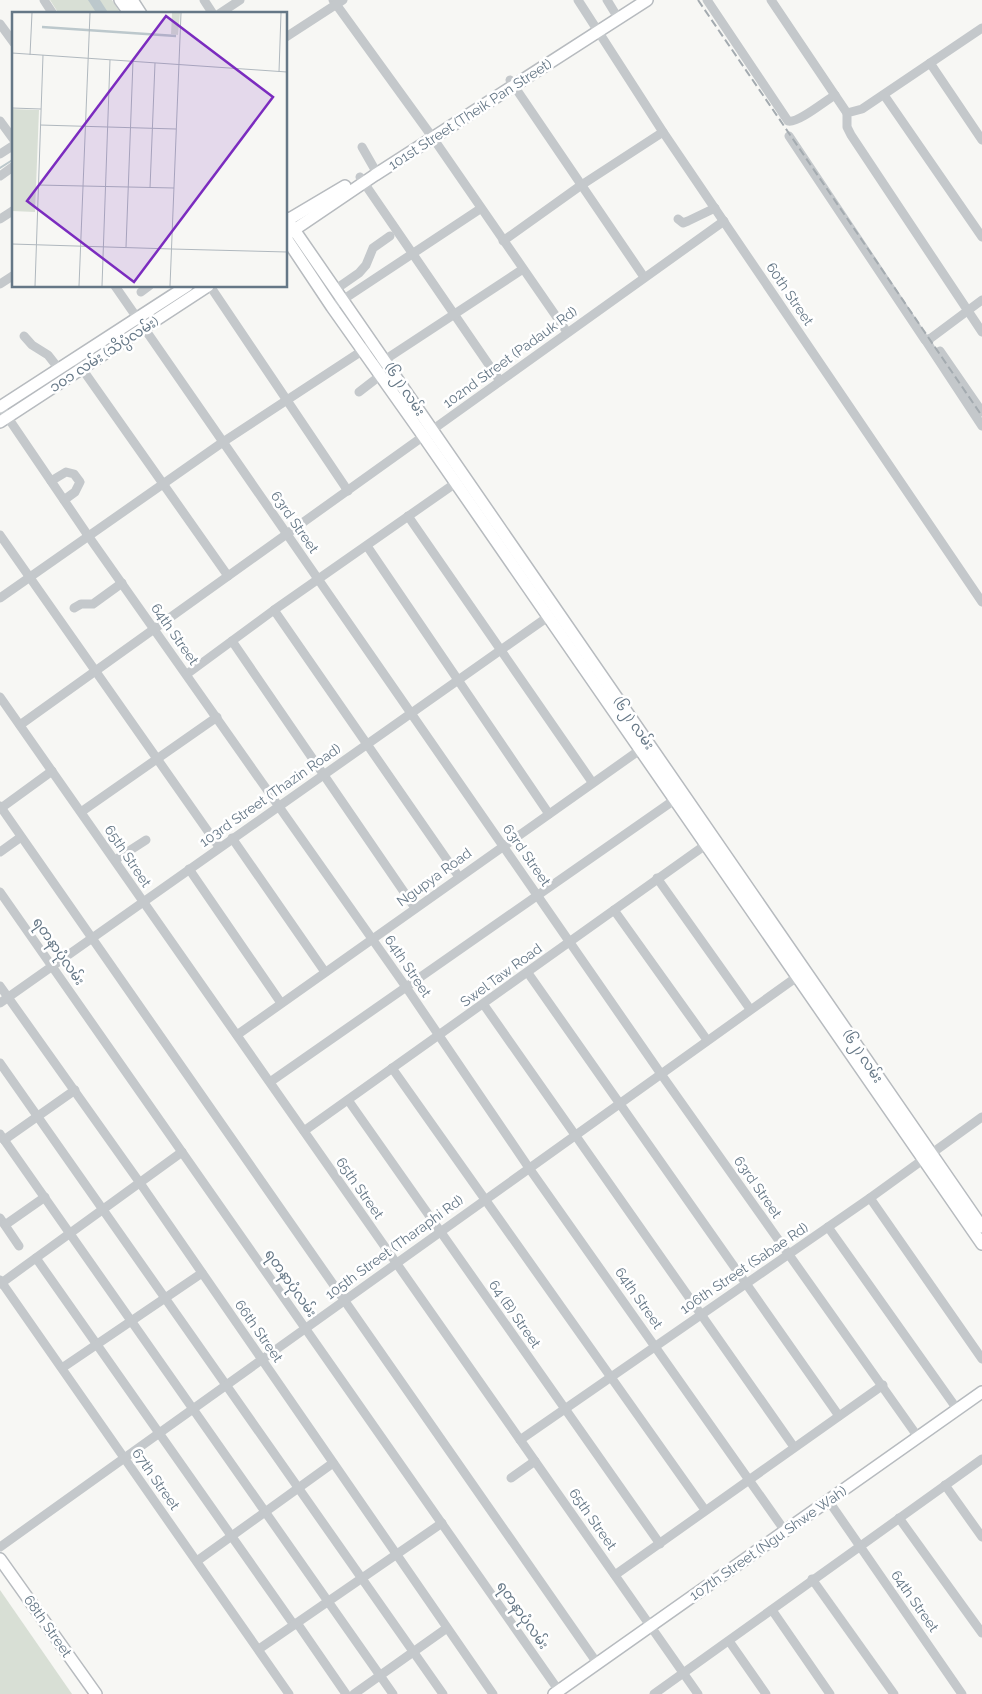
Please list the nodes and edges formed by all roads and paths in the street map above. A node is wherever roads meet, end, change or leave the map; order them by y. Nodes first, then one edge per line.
1 (44, 0) edge
2 (120, 0) edge
3 (132, 0) edge
4 (204, 0) edge
5 (240, 0) edge
6 (578, 0) edge
7 (607, 0) edge
8 (647, 0) edge
9 (707, 0) edge
10 (771, 0) edge
11 (338, 1) edge
12 (632, 4) edge
13 (52, 12) edge
14 (129, 12) edge
15 (140, 12) edge
16 (212, 12) edge
17 (222, 12) edge
18 (615, 13) junction
19 (0, 24) edge
20 (597, 28) junction
21 (980, 33) edge
22 (288, 36) edge
23 (12, 40) edge
24 (930, 63) junction
25 (512, 83) junction
26 (835, 95) junction
27 (884, 95) junction
28 (847, 113) junction
29 (0, 120) edge
30 (664, 132) junction
31 (431, 135) junction
32 (789, 136) dead end
33 (12, 137) edge
34 (982, 140) edge
35 (12, 146) edge
36 (362, 147) dead end
37 (0, 154) edge
38 (12, 167) edge
39 (374, 168) junction
40 (0, 176) edge
41 (362, 180) junction
42 (580, 186) junction
43 (715, 208) junction
44 (480, 209) junction
45 (12, 211) edge
46 (0, 219) edge
47 (678, 219) dead end
48 (724, 221) junction
49 (288, 227) edge
50 (390, 236) dead end
51 (982, 237) edge
52 (503, 241) junction
53 (412, 254) junction
54 (523, 269) junction
55 (12, 276) edge
56 (644, 278) junction
57 (0, 284) edge
58 (116, 288) edge
59 (184, 288) edge
60 (205, 288) edge
61 (210, 288) edge
62 (336, 289) junction
63 (343, 300) junction
64 (982, 300) edge
65 (332, 307) junction
66 (967, 310) junction
67 (454, 315) junction
68 (141, 323) junction
69 (567, 332) junction
70 (982, 332) edge
71 (24, 336) dead end
72 (929, 339) junction
73 (374, 343) junction
74 (362, 350) junction
75 (78, 364) junction
76 (387, 364) junction
77 (59, 369) junction
78 (377, 372) junction
79 (500, 381) junction
80 (359, 392) dead end
81 (286, 401) junction
82 (0, 406) edge
83 (982, 412) edge
84 (4, 419) edge
85 (982, 426) edge
86 (428, 434) junction
87 (223, 442) junction
88 (460, 480) junction
89 (51, 481) junction
90 (165, 484) junction
91 (348, 491) junction
92 (64, 500) junction
93 (408, 516) junction
94 (286, 534) junction
95 (0, 535) edge
96 (89, 537) junction
97 (367, 546) junction
98 (228, 576) junction
99 (29, 578) junction
100 (319, 579) junction
101 (122, 583) junction
102 (0, 598) edge
103 (982, 602) edge
104 (74, 608) dead end
105 (274, 610) junction
106 (552, 613) junction
107 (154, 628) junction
108 (232, 641) junction
109 (502, 649) junction
110 (95, 672) junction
111 (187, 674) junction
112 (457, 681) junction
113 (0, 697) edge
114 (412, 713) junction
115 (217, 717) junction
116 (20, 725) junction
117 (366, 745) junction
118 (644, 746) junction
119 (157, 758) junction
120 (52, 771) junction
121 (324, 774) junction
122 (592, 782) junction
123 (678, 797) junction
124 (279, 806) junction
125 (1, 807) edge
126 (81, 812) junction
127 (549, 814) junction
128 (21, 837) junction
129 (232, 838) junction
130 (146, 840) dead end
131 (709, 842) junction
132 (503, 845) junction
133 (220, 847) junction
134 (0, 852) edge
135 (115, 860) junction
136 (189, 869) junction
137 (459, 877) junction
138 (657, 878) junction
139 (0, 892) edge
140 (538, 894) junction
141 (143, 902) junction
142 (415, 908) junction
143 (614, 910) junction
144 (91, 938) junction
145 (372, 938) junction
146 (571, 942) junction
147 (53, 967) junction
148 (324, 972) junction
149 (528, 973) junction
150 (802, 974) junction
151 (0, 986) edge
152 (406, 987) junction
153 (8, 998) junction
154 (282, 1003) junction
155 (0, 1004) edge
156 (484, 1005) junction
157 (750, 1009) junction
158 (237, 1035) junction
159 (439, 1037) junction
160 (707, 1040) junction
161 (0, 1063) edge
162 (392, 1068) junction
163 (662, 1074) junction
164 (270, 1082) junction
165 (75, 1090) junction
166 (348, 1100) junction
167 (619, 1105) junction
168 (982, 1116) edge
169 (37, 1117) junction
170 (304, 1131) junction
171 (576, 1136) junction
172 (2, 1137) edge
173 (182, 1152) junction
174 (928, 1156) junction
175 (529, 1168) junction
176 (140, 1183) junction
177 (45, 1197) junction
178 (870, 1198) junction
179 (485, 1199) junction
180 (102, 1210) junction
181 (2, 1221) edge
182 (828, 1227) junction
183 (982, 1227) edge
184 (439, 1232) junction
185 (70, 1233) junction
186 (982, 1244) edge
187 (19, 1246) dead end
188 (789, 1254) junction
189 (36, 1258) junction
190 (395, 1263) junction
191 (202, 1273) junction
192 (1, 1282) edge
193 (747, 1283) junction
194 (164, 1299) junction
195 (343, 1300) junction
196 (700, 1315) junction
197 (131, 1321) junction
198 (305, 1328) junction
199 (96, 1344) junction
200 (656, 1346) junction
201 (982, 1358) edge
202 (261, 1359) junction
203 (62, 1368) junction
204 (611, 1376) junction
205 (225, 1385) junction
206 (883, 1385) junction
207 (982, 1392) edge
208 (191, 1409) junction
209 (566, 1409) junction
210 (957, 1409) junction
211 (839, 1416) junction
212 (158, 1433) junction
213 (918, 1437) junction
214 (520, 1440) junction
215 (794, 1447) junction
216 (124, 1457) junction
217 (982, 1460) edge
218 (535, 1461) junction
219 (334, 1463) junction
220 (511, 1478) dead end
221 (749, 1480) junction
222 (945, 1485) junction
223 (299, 1488) junction
224 (828, 1500) junction
225 (705, 1510) junction
226 (264, 1513) junction
227 (899, 1518) junction
228 (442, 1523) junction
229 (785, 1531) junction
230 (231, 1536) junction
231 (982, 1537) edge
232 (660, 1544) junction
233 (860, 1546) junction
234 (0, 1547) edge
235 (397, 1554) junction
236 (0, 1558) edge
237 (197, 1561) junction
238 (615, 1575) junction
239 (362, 1578) junction
240 (812, 1579) junction
241 (328, 1602) junction
242 (772, 1610) junction
243 (295, 1624) junction
244 (651, 1625) junction
245 (447, 1628) junction
246 (982, 1633) edge
247 (729, 1642) junction
248 (259, 1649) junction
249 (413, 1653) junction
250 (598, 1663) junction
251 (684, 1673) junction
252 (381, 1677) junction
253 (288, 1691) edge
254 (556, 1692) edge
255 (96, 1694) edge
256 (278, 1694) edge
257 (346, 1694) edge
258 (354, 1694) edge
259 (392, 1694) edge
260 (443, 1694) edge
261 (493, 1694) edge
262 (654, 1694) edge
263 (698, 1694) edge
264 (766, 1694) edge
265 (830, 1694) edge
266 (894, 1694) edge
267 (962, 1694) edge

1 - 13 street
2 - 14 main road
3 - 15 main road
4 - 16 street
5 - 17 street
6 - 20 street, 60th Street
7 - 18 street
8 - 12 main road, 101st Street (Theik Pan Street)
9 - 26 street
10 - 26 street
11 - 22 street
11 - 31 street
12 - 18 main road, 101st Street (Theik Pan Street)
12 - 20 main road, 101st Street (Theik Pan Street)
18 - 20 main road, 101st Street (Theik Pan Street)
19 - 23 street
20 - 25 main road, 101st Street (Theik Pan Street)
20 - 30 street, 60th Street
21 - 24 street
24 - 27 street
24 - 34 street
25 - 31 main road, 101st Street (Theik Pan Street)
25 - 42 street
26 - 28 street
27 - 28 street
27 - 51 street
28 - 66 street
29 - 33 street
30 - 42 street
30 - 43 street, 60th Street
31 - 39 main road, 101st Street (Theik Pan Street)
31 - 41 main road, 101st Street (Theik Pan Street)
31 - 44 street
32 - 72 street
35 - 37 street
36 - 39 street
38 - 40 street
39 - 41 main road, 101st Street (Theik Pan Street)
41 - 49 main road, 101st Street (Theik Pan Street)
41 - 53 street
42 - 52 street
42 - 56 street
43 - 47 street
43 - 48 street, 60th Street
44 - 52 street
44 - 53 street
45 - 46 street
48 - 56 street, 102nd Street (Padauk Rd)
48 - 103 street, 60th Street
49 - 62 main road, (၆၂) လမ်း
49 - 65 main road, (၆၂) လမ်း
50 - 62 street
52 - 54 street
53 - 63 street
53 - 67 street
54 - 67 street
54 - 69 street
55 - 57 street
56 - 69 street, 102nd Street (Padauk Rd)
58 - 68 street, 63rd Street
59 - 68 main road, ၁၀၁ လမ်း (သိပ္ပံလမ်း)
60 - 68 main road, ၁၀၁ လမ်း (သိပ္ပံလမ်း)
61 - 81 street
62 - 63 main road, (၆၂) လမ်း
63 - 65 street
63 - 73 main road, (၆၂) လမ်း
64 - 66 street
65 - 74 main road, (၆၂) လမ်း
66 - 70 street
66 - 72 street
67 - 76 street
67 - 79 street
68 - 75 main road, ၁၀၁ လမ်း (သိပ္ပံလမ်း)
68 - 87 street, 63rd Street
69 - 79 street, 102nd Street (Padauk Rd)
71 - 77 street
72 - 83 street
72 - 85 street
73 - 74 street
73 - 76 main road, (၆၂) လမ်း
74 - 78 main road, (၆၂) လမ်း
74 - 81 street
75 - 77 main road, ၁၀၁ လမ်း (သိပ္ပံလမ်း)
75 - 84 main road, ၁၀၁ လမ်း (သိပ္ပံလမ်း)
75 - 90 street
76 - 78 street
76 - 86 main road, (၆၂) လမ်း
77 - 82 main road, ၁၀၁ လမ်း (သိပ္ပံလမ်း)
78 - 80 street
78 - 86 main road, (၆၂) လမ်း
79 - 86 street, 102nd Street (Padauk Rd)
81 - 87 street
81 - 91 street
82 - 84 street, 64th Street
84 - 89 street, 64th Street
86 - 88 main road, (၆၂) လမ်း
86 - 91 street, 102nd Street (Padauk Rd)
87 - 90 street
87 - 94 street, 63rd Street
88 - 93 street
88 - 106 main road, (၆၂) လမ်း
89 - 92 street, 64th Street
89 - 92 street
90 - 96 street
90 - 98 street
91 - 94 street, 102nd Street (Padauk Rd)
92 - 96 street, 64th Street
93 - 97 street
93 - 109 street
94 - 98 street, 102nd Street (Padauk Rd)
94 - 100 street, 63rd Street
95 - 99 street
96 - 99 street
96 - 101 street, 64th Street
97 - 100 street
97 - 112 street
98 - 107 street, 102nd Street (Padauk Rd)
99 - 102 street
99 - 110 street
100 - 105 street
100 - 114 street, 63rd Street
101 - 104 street
101 - 107 street, 64th Street
105 - 108 street
105 - 117 street
106 - 109 street, 103rd Street (Thazin Road)
106 - 118 main road, (၆၂) လမ်း
107 - 110 street, 102nd Street (Padauk Rd)
107 - 111 street, 64th Street
108 - 111 street
108 - 121 street
109 - 112 street, 103rd Street (Thazin Road)
109 - 122 street
110 - 116 street, 102nd Street (Padauk Rd)
110 - 119 street
111 - 115 street, 64th Street
112 - 114 street, 103rd Street (Thazin Road)
112 - 127 street
113 - 116 street, 65th Street
114 - 117 street, 103rd Street (Thazin Road)
114 - 132 street, 63rd Street
115 - 119 street
115 - 124 street, 64th Street
116 - 120 street, 65th Street
117 - 121 street, 103rd Street (Thazin Road)
117 - 137 street
118 - 122 street, Ngupya Road
118 - 123 main road, (၆၂) လမ်း
119 - 126 street
119 - 133 street
120 - 125 street
120 - 126 street, 65th Street
121 - 124 street, 103rd Street (Thazin Road)
121 - 142 street
122 - 127 street, Ngupya Road
123 - 131 main road, (၆၂) လမ်း
123 - 140 street
124 - 129 street, 103rd Street (Thazin Road)
124 - 145 street, 64th Street
125 - 128 street
126 - 135 street, 65th Street
127 - 132 street, Ngupya Road
128 - 134 street
128 - 144 street
129 - 133 street, 103rd Street (Thazin Road)
129 - 148 street
130 - 135 street
131 - 138 street, Swel Taw Road
131 - 150 main road, (၆၂) လမ်း
132 - 137 street, Ngupya Road
132 - 140 street, 63rd Street
133 - 136 street, 103rd Street (Thazin Road)
135 - 141 street, 65th Street
136 - 141 street, 103rd Street (Thazin Road)
136 - 154 street
137 - 142 street, Ngupya Road
138 - 143 street, Swel Taw Road
138 - 157 street
139 - 147 street, ရတနာပုံလမ်း
140 - 146 street, 63rd Street
140 - 152 street
141 - 144 street, 103rd Street (Thazin Road)
141 - 158 street, 65th Street
142 - 145 street, Ngupya Road
143 - 146 street, Swel Taw Road
143 - 160 street
144 - 147 street, 103rd Street (Thazin Road)
144 - 195 street
145 - 148 street, Ngupya Road
145 - 152 street, 64th Street
146 - 149 street, Swel Taw Road
146 - 163 street, 63rd Street
147 - 153 street, 103rd Street (Thazin Road)
147 - 173 street, ရတနာပုံလမ်း
148 - 154 street, Ngupya Road
149 - 156 street, Swel Taw Road
149 - 167 street
150 - 157 street, 105th Street (Tharaphi Rd)
150 - 174 main road, (၆၂) လမ်း
151 - 153 street, 66th Street
152 - 159 street, 64th Street
152 - 164 street
153 - 155 street, 103rd Street (Thazin Road)
153 - 165 street, 66th Street
154 - 158 street, Ngupya Road
156 - 159 street, Swel Taw Road
156 - 171 street
157 - 160 street, 105th Street (Tharaphi Rd)
158 - 164 street, 65th Street
159 - 162 street, Swel Taw Road
159 - 175 street, 64th Street
160 - 163 street, 105th Street (Tharaphi Rd)
161 - 169 street
162 - 166 street, Swel Taw Road
162 - 179 street
163 - 167 street, 105th Street (Tharaphi Rd)
163 - 188 street, 63rd Street
164 - 170 street, 65th Street
165 - 169 street
165 - 176 street, 66th Street
166 - 170 street, Swel Taw Road
166 - 184 street, 64 (B) Street
167 - 171 street, 105th Street (Tharaphi Rd)
167 - 193 street
168 - 174 street, 106th Street (Sabae Rd)
169 - 172 street
169 - 180 street
170 - 190 street, 65th Street
171 - 175 street, 105th Street (Tharaphi Rd)
171 - 196 street
172 - 177 street
173 - 176 street
173 - 198 street, ရတနာပုံလမ်း
174 - 178 street, 106th Street (Sabae Rd)
174 - 183 main road, (၆၂) လမ်း
174 - 186 main road, (၆၂) လမ်း
175 - 179 street, 105th Street (Tharaphi Rd)
175 - 200 street, 64th Street
176 - 180 street
176 - 191 street, 66th Street
177 - 181 street
177 - 185 street
178 - 182 street, 106th Street (Sabae Rd)
178 - 201 street
179 - 184 street, 105th Street (Tharaphi Rd)
179 - 204 street
180 - 185 street
180 - 194 street
181 - 187 street
182 - 188 street, 106th Street (Sabae Rd)
182 - 210 street
184 - 190 street, 105th Street (Tharaphi Rd)
184 - 209 street, 64 (B) Street
185 - 189 street
185 - 197 street
188 - 193 street, 106th Street (Sabae Rd)
188 - 206 street, 63rd Street
189 - 192 street
189 - 199 street
190 - 195 street, 105th Street (Tharaphi Rd)
190 - 214 street, 65th Street
191 - 194 street
191 - 202 street, 66th Street
192 - 203 street, 67th Street
193 - 196 street, 106th Street (Sabae Rd)
193 - 211 street
194 - 197 street
194 - 205 street
195 - 198 street, 105th Street (Tharaphi Rd)
195 - 250 street
196 - 200 street, 106th Street (Sabae Rd)
196 - 215 street
197 - 199 street
197 - 208 street
198 - 202 street, 105th Street (Tharaphi Rd)
198 - 228 street, ရတနာပုံလမ်း
199 - 203 street
199 - 212 street
200 - 204 street, 106th Street (Sabae Rd)
200 - 221 street, 64th Street
202 - 205 street, 105th Street (Tharaphi Rd)
202 - 219 street, 66th Street
203 - 216 street, 67th Street
204 - 209 street, 106th Street (Sabae Rd)
204 - 225 street
205 - 208 street, 105th Street (Tharaphi Rd)
205 - 223 street
206 - 211 street
206 - 213 street, 63rd Street
207 - 210 main road, 107th Street (Ngu Shwe Wah)
208 - 212 street, 105th Street (Tharaphi Rd)
208 - 226 street
209 - 214 street, 106th Street (Sabae Rd)
209 - 232 street, 64 (B) Street
210 - 213 main road, 107th Street (Ngu Shwe Wah)
211 - 215 street
212 - 216 street, 105th Street (Tharaphi Rd)
212 - 230 street
213 - 224 main road, 107th Street (Ngu Shwe Wah)
214 - 218 street, 65th Street
215 - 221 street
216 - 234 street, 105th Street (Tharaphi Rd)
216 - 237 street, 67th Street
217 - 222 street
218 - 220 street
218 - 238 street, 65th Street
219 - 223 street
219 - 235 street, 66th Street
221 - 225 street
221 - 229 street, 64th Street
222 - 227 street
222 - 231 street
223 - 226 street
223 - 239 street
224 - 229 main road, 107th Street (Ngu Shwe Wah)
224 - 233 street, 64th Street
225 - 232 street
226 - 230 street
226 - 241 street
227 - 233 street
227 - 246 street
228 - 235 street
228 - 254 street, ရတနာပုံလမ်း
229 - 244 main road, 107th Street (Ngu Shwe Wah)
230 - 237 street
230 - 243 street
232 - 238 street
233 - 240 street
233 - 267 street, 64th Street
235 - 239 street
235 - 245 street, 66th Street
236 - 255 main road, 68th Street
237 - 248 street, 67th Street
238 - 244 street, 65th Street
239 - 241 street
239 - 249 street
240 - 242 street
240 - 266 street
241 - 243 street
241 - 252 street
242 - 247 street
242 - 265 street
243 - 248 street
243 - 257 street
244 - 250 main road, 107th Street (Ngu Shwe Wah)
244 - 251 street, 65th Street
245 - 249 street
245 - 261 street, 66th Street
247 - 251 street
247 - 264 street
248 - 253 street, 67th Street
249 - 252 street
249 - 260 street
250 - 254 main road, 107th Street (Ngu Shwe Wah)
251 - 262 street
251 - 263 street, 65th Street
252 - 258 street
252 - 259 street
253 - 256 street

